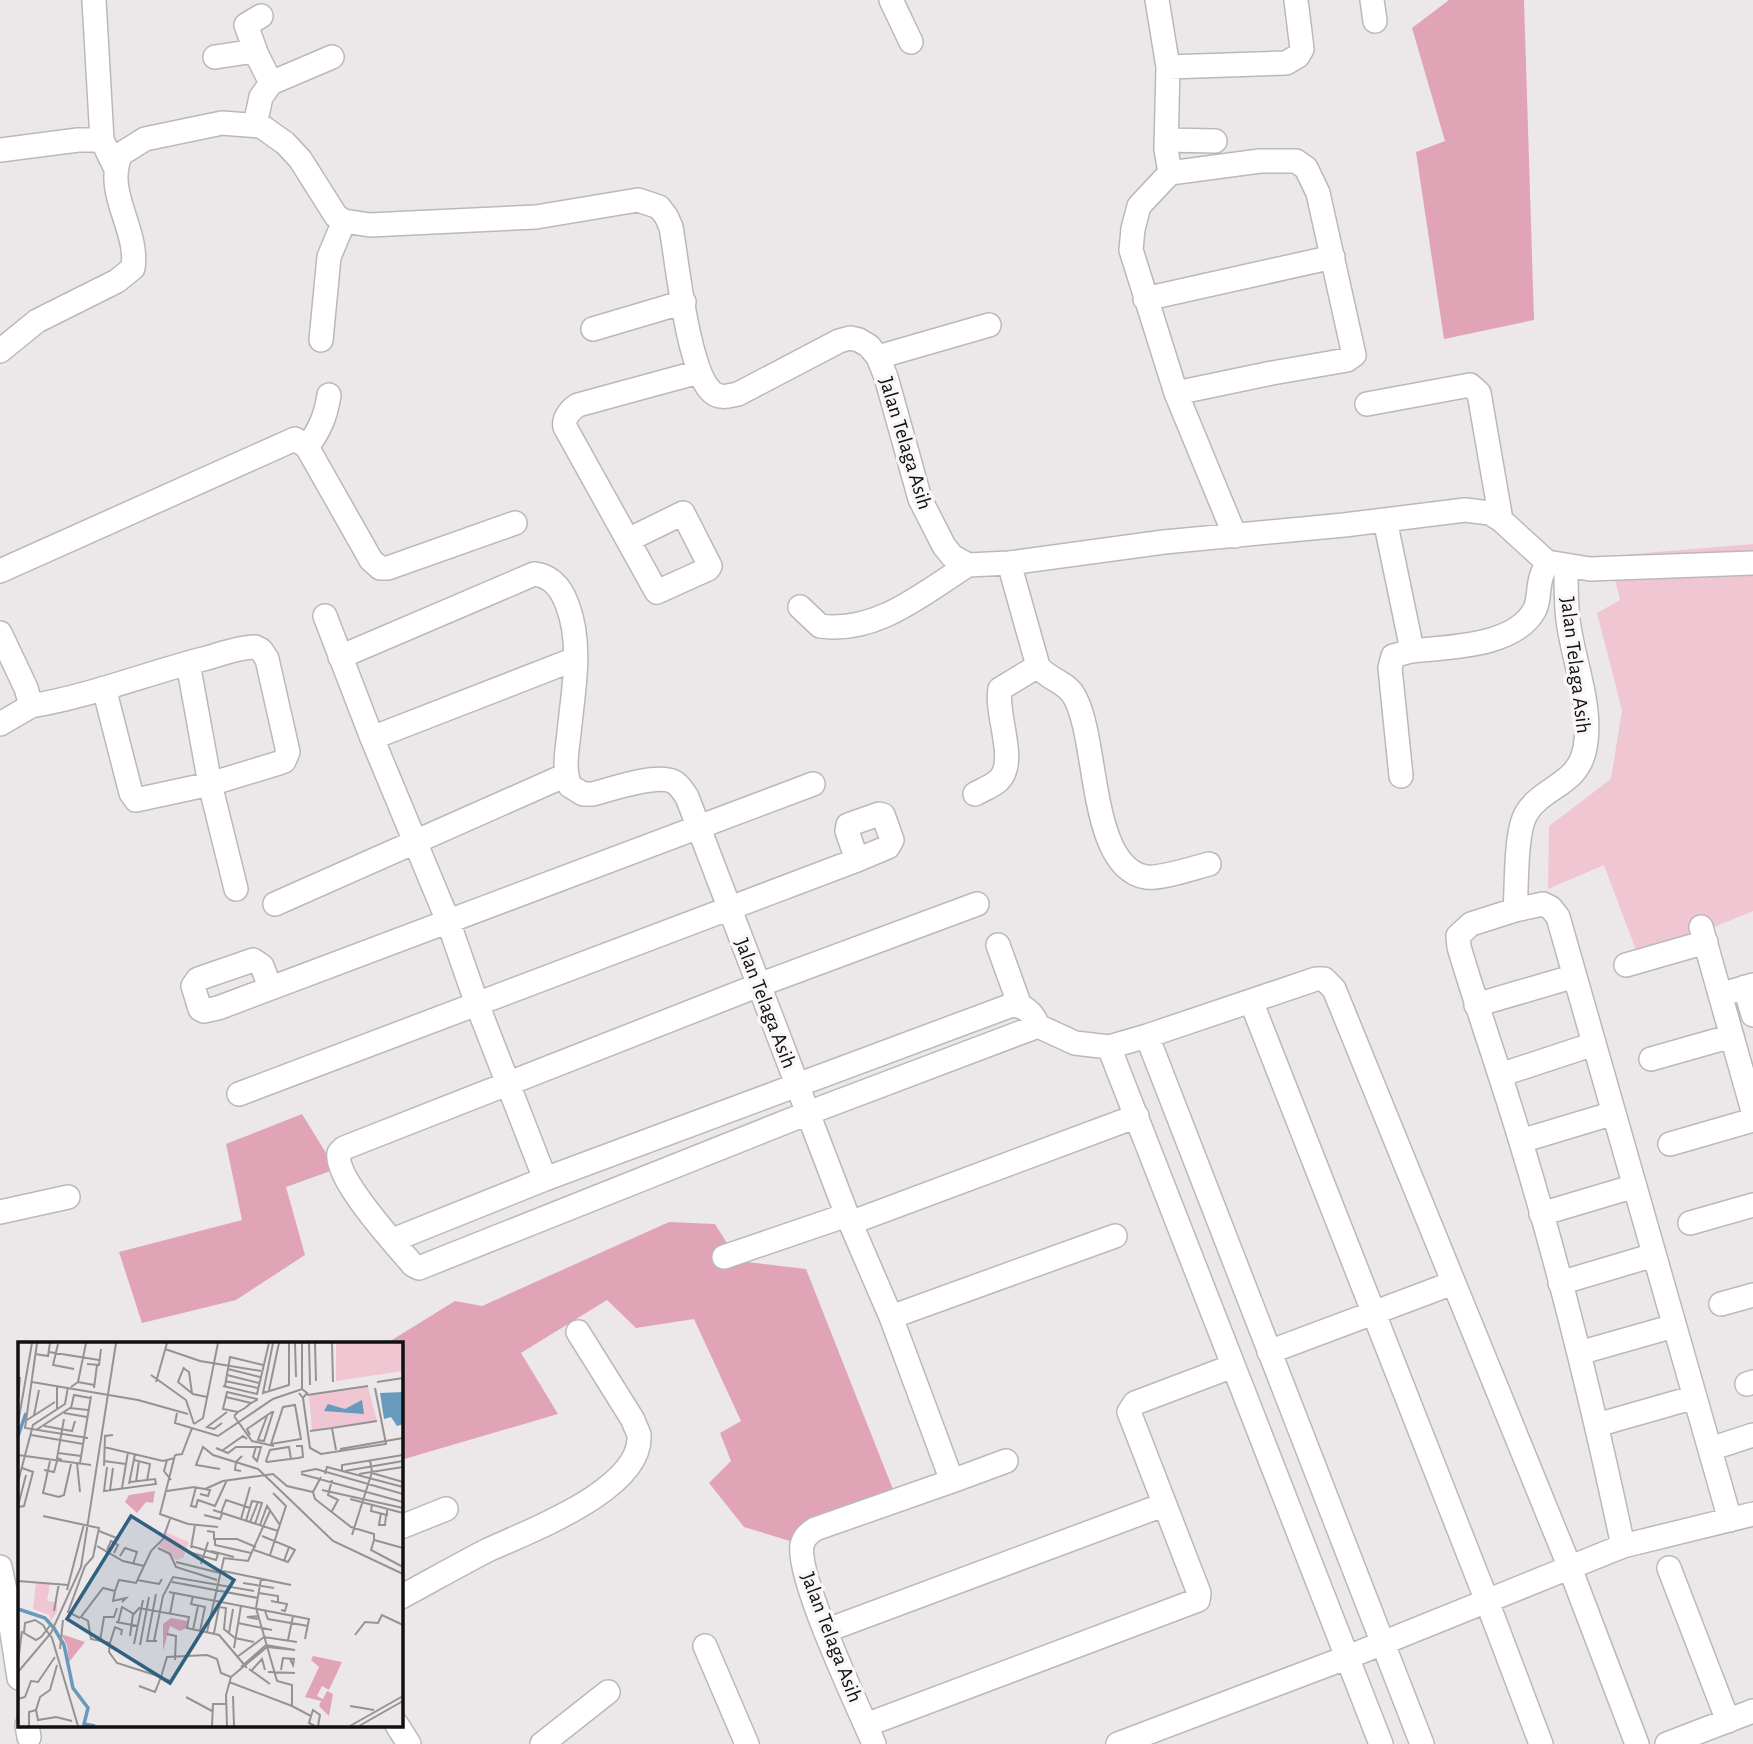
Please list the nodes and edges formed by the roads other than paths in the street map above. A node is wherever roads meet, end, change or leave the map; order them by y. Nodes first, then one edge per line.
1 (94, 0) edge
2 (891, 0) edge
3 (1157, 0) edge
4 (1296, 0) edge
5 (261, 16) dead end
6 (911, 42) dead end
7 (257, 55) junction
8 (215, 57) dead end
9 (332, 57) dead end
10 (1168, 67) junction
11 (271, 83) junction
12 (255, 125) junction
13 (102, 140) junction
14 (1167, 140) junction
15 (1215, 141) dead end
16 (0, 150) edge
17 (115, 167) junction
18 (1170, 173) junction
19 (344, 221) junction
20 (1333, 257) junction
21 (1145, 299) junction
22 (684, 302) junction
23 (989, 325) dead end
24 (593, 329) dead end
25 (321, 340) dead end
26 (0, 351) edge
27 (878, 357) junction
28 (699, 372) junction
29 (1176, 393) junction
30 (329, 395) dead end
31 (1367, 404) dead end
32 (307, 447) junction
33 (1385, 520) junction
34 (1501, 520) junction
35 (514, 523) dead end
36 (1235, 536) junction
37 (628, 540) dead end
38 (1009, 563) junction
39 (1753, 563) edge
40 (1556, 564) junction
41 (968, 565) junction
42 (0, 571) edge
43 (800, 607) dead end
44 (325, 616) dead end
45 (0, 633) edge
46 (1411, 651) junction
47 (340, 657) junction
48 (575, 659) junction
49 (188, 663) junction
50 (1038, 666) junction
51 (104, 688) junction
52 (31, 706) junction
53 (0, 724) edge
54 (372, 738) junction
55 (566, 775) junction
56 (1401, 776) dead end
57 (210, 784) junction
58 (813, 784) dead end
59 (975, 794) dead end
60 (699, 828) junction
61 (415, 841) junction
62 (857, 860) dead end
63 (1209, 864) dead end
64 (236, 889) dead end
65 (275, 904) dead end
66 (977, 904) dead end
67 (730, 908) junction
68 (1516, 910) junction
69 (448, 921) junction
70 (998, 945) dead end
71 (1626, 965) dead end
72 (1575, 976) junction
73 (759, 985) junction
74 (1749, 986) edge
75 (270, 987) dead end
76 (1720, 995) junction
77 (1251, 1001) junction
78 (477, 1004) junction
79 (1476, 1005) junction
80 (1020, 1006) junction
81 (1753, 1015) edge
82 (1038, 1026) junction
83 (1147, 1037) junction
84 (1732, 1037) junction
85 (1594, 1044) junction
86 (1109, 1047) junction
87 (1651, 1059) dead end
88 (1500, 1075) junction
89 (508, 1085) junction
90 (796, 1085) junction
91 (239, 1094) dead end
92 (1753, 1111) edge
93 (808, 1113) junction
94 (1614, 1114) junction
95 (1137, 1116) junction
96 (1753, 1121) edge
97 (1521, 1141) junction
98 (1670, 1144) dead end
99 (545, 1180) junction
100 (1634, 1186) junction
101 (68, 1197) dead end
102 (1753, 1205) edge
103 (0, 1212) edge
104 (1541, 1214) junction
105 (848, 1219) junction
106 (1690, 1223) dead end
107 (1115, 1236) dead end
108 (393, 1240) junction
109 (1654, 1255) junction
110 (724, 1256) dead end
111 (1454, 1283) junction
112 (1560, 1283) junction
113 (1753, 1295) edge
114 (1721, 1304) dead end
115 (1373, 1313) junction
116 (891, 1317) junction
117 (1674, 1326) junction
118 (578, 1332) dead end
119 (1269, 1352) junction
120 (1579, 1353) junction
121 (1233, 1366) junction
122 (1695, 1397) junction
123 (1597, 1425) junction
124 (1753, 1435) edge
125 (1710, 1449) junction
126 (1006, 1461) dead end
127 (952, 1481) junction
128 (1163, 1505) junction
129 (446, 1509) dead end
130 (1753, 1514) edge
131 (1730, 1520) junction
132 (402, 1527) edge
133 (1623, 1546) junction
134 (0, 1567) edge
135 (1570, 1568) junction
136 (1669, 1568) dead end
137 (402, 1596) edge
138 (9, 1600) edge
139 (1487, 1602) junction
140 (825, 1631) junction
141 (1384, 1643) junction
142 (705, 1646) dead end
143 (1348, 1657) junction
144 (18, 1670) edge
145 (607, 1692) dead end
146 (1753, 1711) edge
147 (1728, 1721) junction
148 (398, 1726) edge
149 (870, 1734) edge
150 (409, 1744) edge
151 (542, 1744) edge
152 (747, 1744) edge
153 (1118, 1744) edge
154 (1381, 1744) edge
155 (1422, 1744) edge
156 (1541, 1744) edge
157 (1637, 1744) edge
158 (1667, 1744) edge

1 - 13 street
2 - 6 street
3 - 10 street
4 - 10 street
5 - 7 street
7 - 8 street
7 - 11 street
9 - 11 street
10 - 14 street
11 - 12 street
12 - 17 street
12 - 19 street
13 - 16 street
13 - 17 street
14 - 15 street
14 - 18 street
17 - 26 street
18 - 20 street
18 - 21 street
19 - 22 street, Jalan Telaga Asih
19 - 25 street
20 - 21 street
20 - 29 street
21 - 29 street
22 - 24 street
22 - 28 street, Jalan Telaga Asih
23 - 27 street
27 - 28 street, Jalan Telaga Asih
27 - 41 street, Jalan Telaga Asih
28 - 37 street
29 - 36 street
30 - 32 street
31 - 34 street
32 - 35 street
32 - 42 street
33 - 34 street
33 - 36 street
33 - 46 street
34 - 40 street
36 - 38 street
38 - 41 street
38 - 50 street
39 - 40 street
40 - 46 street
40 - 68 street, Jalan Telaga Asih
41 - 43 street
44 - 47 street
45 - 52 street
46 - 56 street
47 - 48 street
47 - 54 street
48 - 54 street
48 - 55 street
49 - 51 street
49 - 57 street
49 - 57 street
50 - 59 street
50 - 63 street
51 - 52 street
51 - 57 street
52 - 53 street
54 - 61 street
55 - 60 street, Jalan Telaga Asih
55 - 61 street
57 - 64 street
58 - 60 street
60 - 67 street, Jalan Telaga Asih
60 - 69 street
61 - 65 street
61 - 69 street
62 - 67 street
66 - 73 street
67 - 73 street, Jalan Telaga Asih
67 - 78 street
68 - 72 street
68 - 79 street
69 - 75 street
69 - 78 street
70 - 80 street
71 - 76 street
72 - 79 street
72 - 85 street
73 - 89 street
73 - 90 street, Jalan Telaga Asih
74 - 76 street
74 - 81 street
76 - 84 street
77 - 83 street
77 - 111 street
77 - 115 street
78 - 89 street
78 - 91 street
79 - 88 street
80 - 82 street
80 - 90 street
82 - 86 street
82 - 93 street
83 - 86 street
83 - 119 street
84 - 87 street
84 - 92 street
85 - 88 street
85 - 94 street
86 - 95 street
88 - 97 street
89 - 99 street
89 - 108 street
90 - 93 street, Jalan Telaga Asih
90 - 99 street
93 - 105 street, Jalan Telaga Asih
93 - 108 street
94 - 97 street
94 - 100 street
95 - 105 street
95 - 121 street
96 - 98 street
97 - 104 street
99 - 108 street
100 - 104 street
100 - 109 street
101 - 103 street
102 - 106 street
104 - 112 street
105 - 110 street
105 - 116 street, Jalan Telaga Asih
107 - 116 street
109 - 112 street
109 - 117 street
111 - 115 street
111 - 135 street
112 - 120 street
113 - 114 street
115 - 119 street
115 - 139 street
116 - 127 street, Jalan Telaga Asih
117 - 120 street
117 - 122 street
118 - 137 street
119 - 141 street
120 - 123 street
121 - 128 street
121 - 143 street
122 - 123 street
122 - 125 street
123 - 133 street
124 - 125 street
125 - 131 street
126 - 127 street
127 - 140 street, Jalan Telaga Asih
128 - 140 street
128 - 149 street
129 - 132 street
130 - 131 street
131 - 133 street
133 - 135 street
134 - 138 street
135 - 139 street
135 - 157 street
136 - 147 street
138 - 144 street
139 - 141 street
139 - 156 street
140 - 149 street, Jalan Telaga Asih
141 - 143 street
141 - 155 street
142 - 152 street
143 - 153 street
143 - 154 street
145 - 151 street
146 - 147 street
147 - 158 street
148 - 150 street

